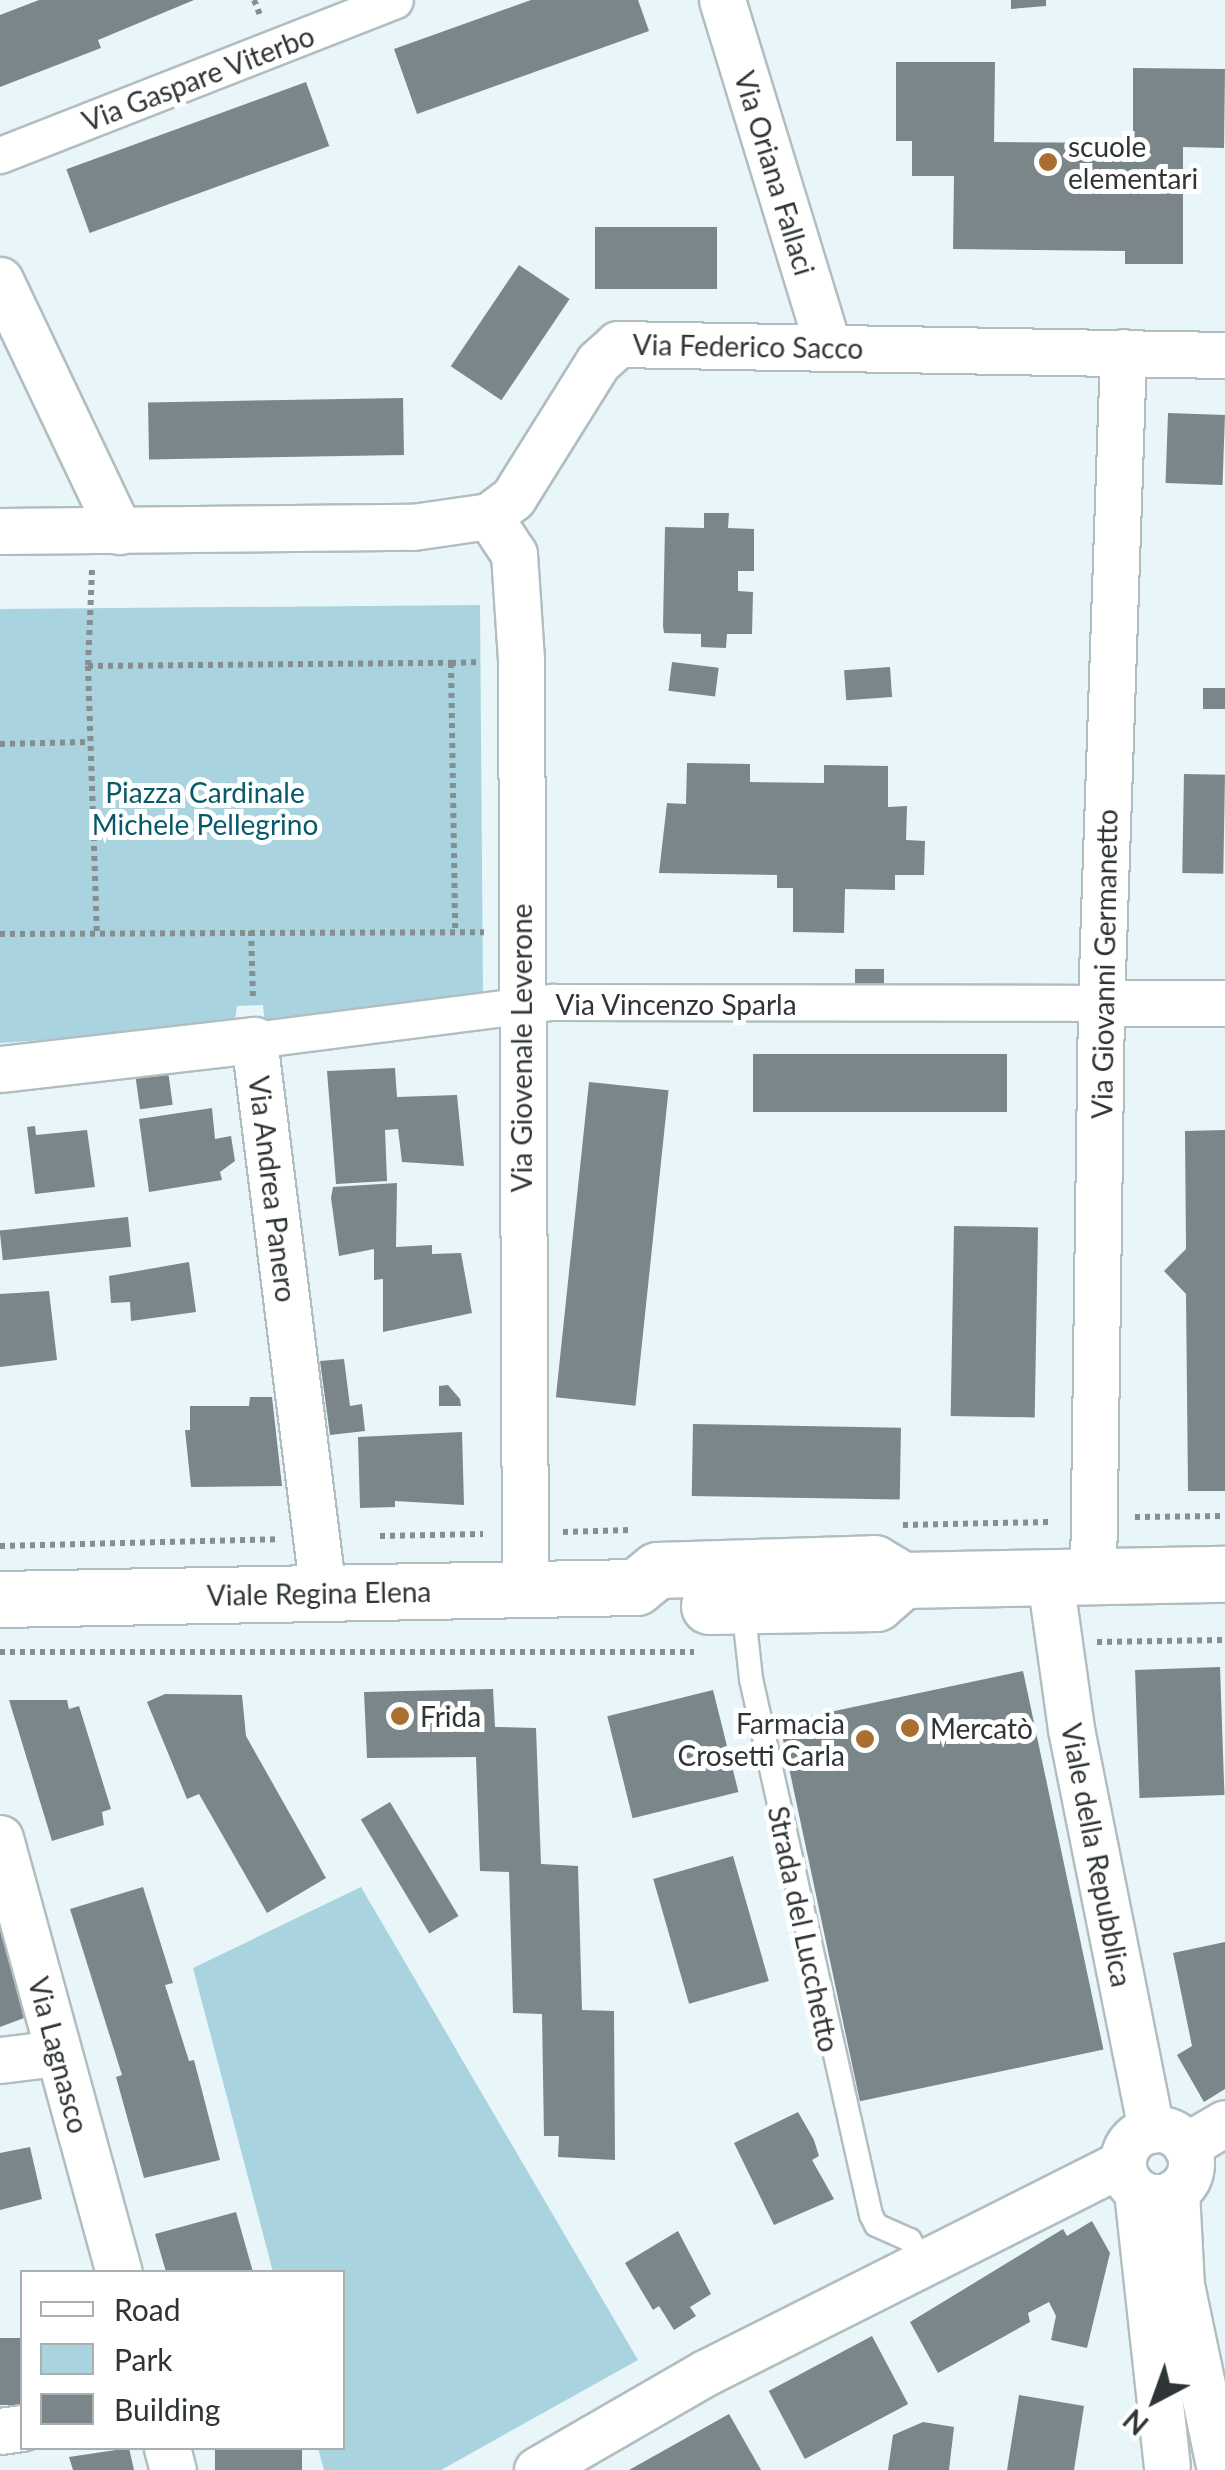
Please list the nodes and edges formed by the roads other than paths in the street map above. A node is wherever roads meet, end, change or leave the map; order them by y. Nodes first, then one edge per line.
1 (395, 0) edge
2 (722, 0) edge
3 (0, 155) edge
4 (0, 280) edge
5 (828, 346) junction
6 (1122, 352) junction
7 (1225, 354) edge
8 (489, 516) junction
9 (0, 531) edge
10 (106, 531) junction
11 (520, 1004) junction
12 (1101, 1004) junction
13 (1225, 1004) edge
14 (254, 1040) junction
15 (0, 1068) edge
16 (1225, 1574) edge
17 (1072, 1578) junction
18 (525, 1589) junction
19 (323, 1593) junction
20 (0, 1599) edge
21 (745, 1609) junction
22 (0, 1838) edge
23 (58, 2053) junction
24 (0, 2060) edge
25 (1225, 2123) edge
26 (1154, 2164) junction
27 (921, 2263) junction
28 (118, 2270) edge
29 (1222, 2462) edge
30 (1164, 2467) edge
31 (537, 2470) edge

1 - 3 street, Via Gaspare Viterbo
2 - 5 street, Via Oriana Fallaci
4 - 10 street
5 - 6 street, Via Federico Sacco
5 - 8 street, Via Federico Sacco
6 - 7 street, Via Federico Sacco
6 - 12 street, Via Giovanni Germanetto
8 - 10 street
8 - 11 street, Via Giovenale Leverone
9 - 10 street
11 - 12 street, Via Vincenzo Sparla
11 - 14 street, Via Vincenzo Sparla
11 - 18 street, Via Giovenale Leverone
12 - 13 street
12 - 17 street, Via Giovanni Germanetto
14 - 15 street, Via Andrea Panero
14 - 19 street, Via Andrea Panero
16 - 17 main road, Viale Regina Elena
17 - 21 main road, Viale Regina Elena
17 - 26 street, Viale della Repubblica
18 - 19 main road, Viale Regina Elena
18 - 21 main road, Viale Regina Elena
19 - 20 main road, Viale Regina Elena
21 - 27 lane, Strada del Lucchetto
22 - 23 street, Via Lagnasco
23 - 24 street
23 - 28 street, Via Lagnasco
25 - 26 street
26 - 27 street
26 - 29 street, Viale della Repubblica
26 - 30 street, Viale della Repubblica
27 - 31 street
29 - 30 street

